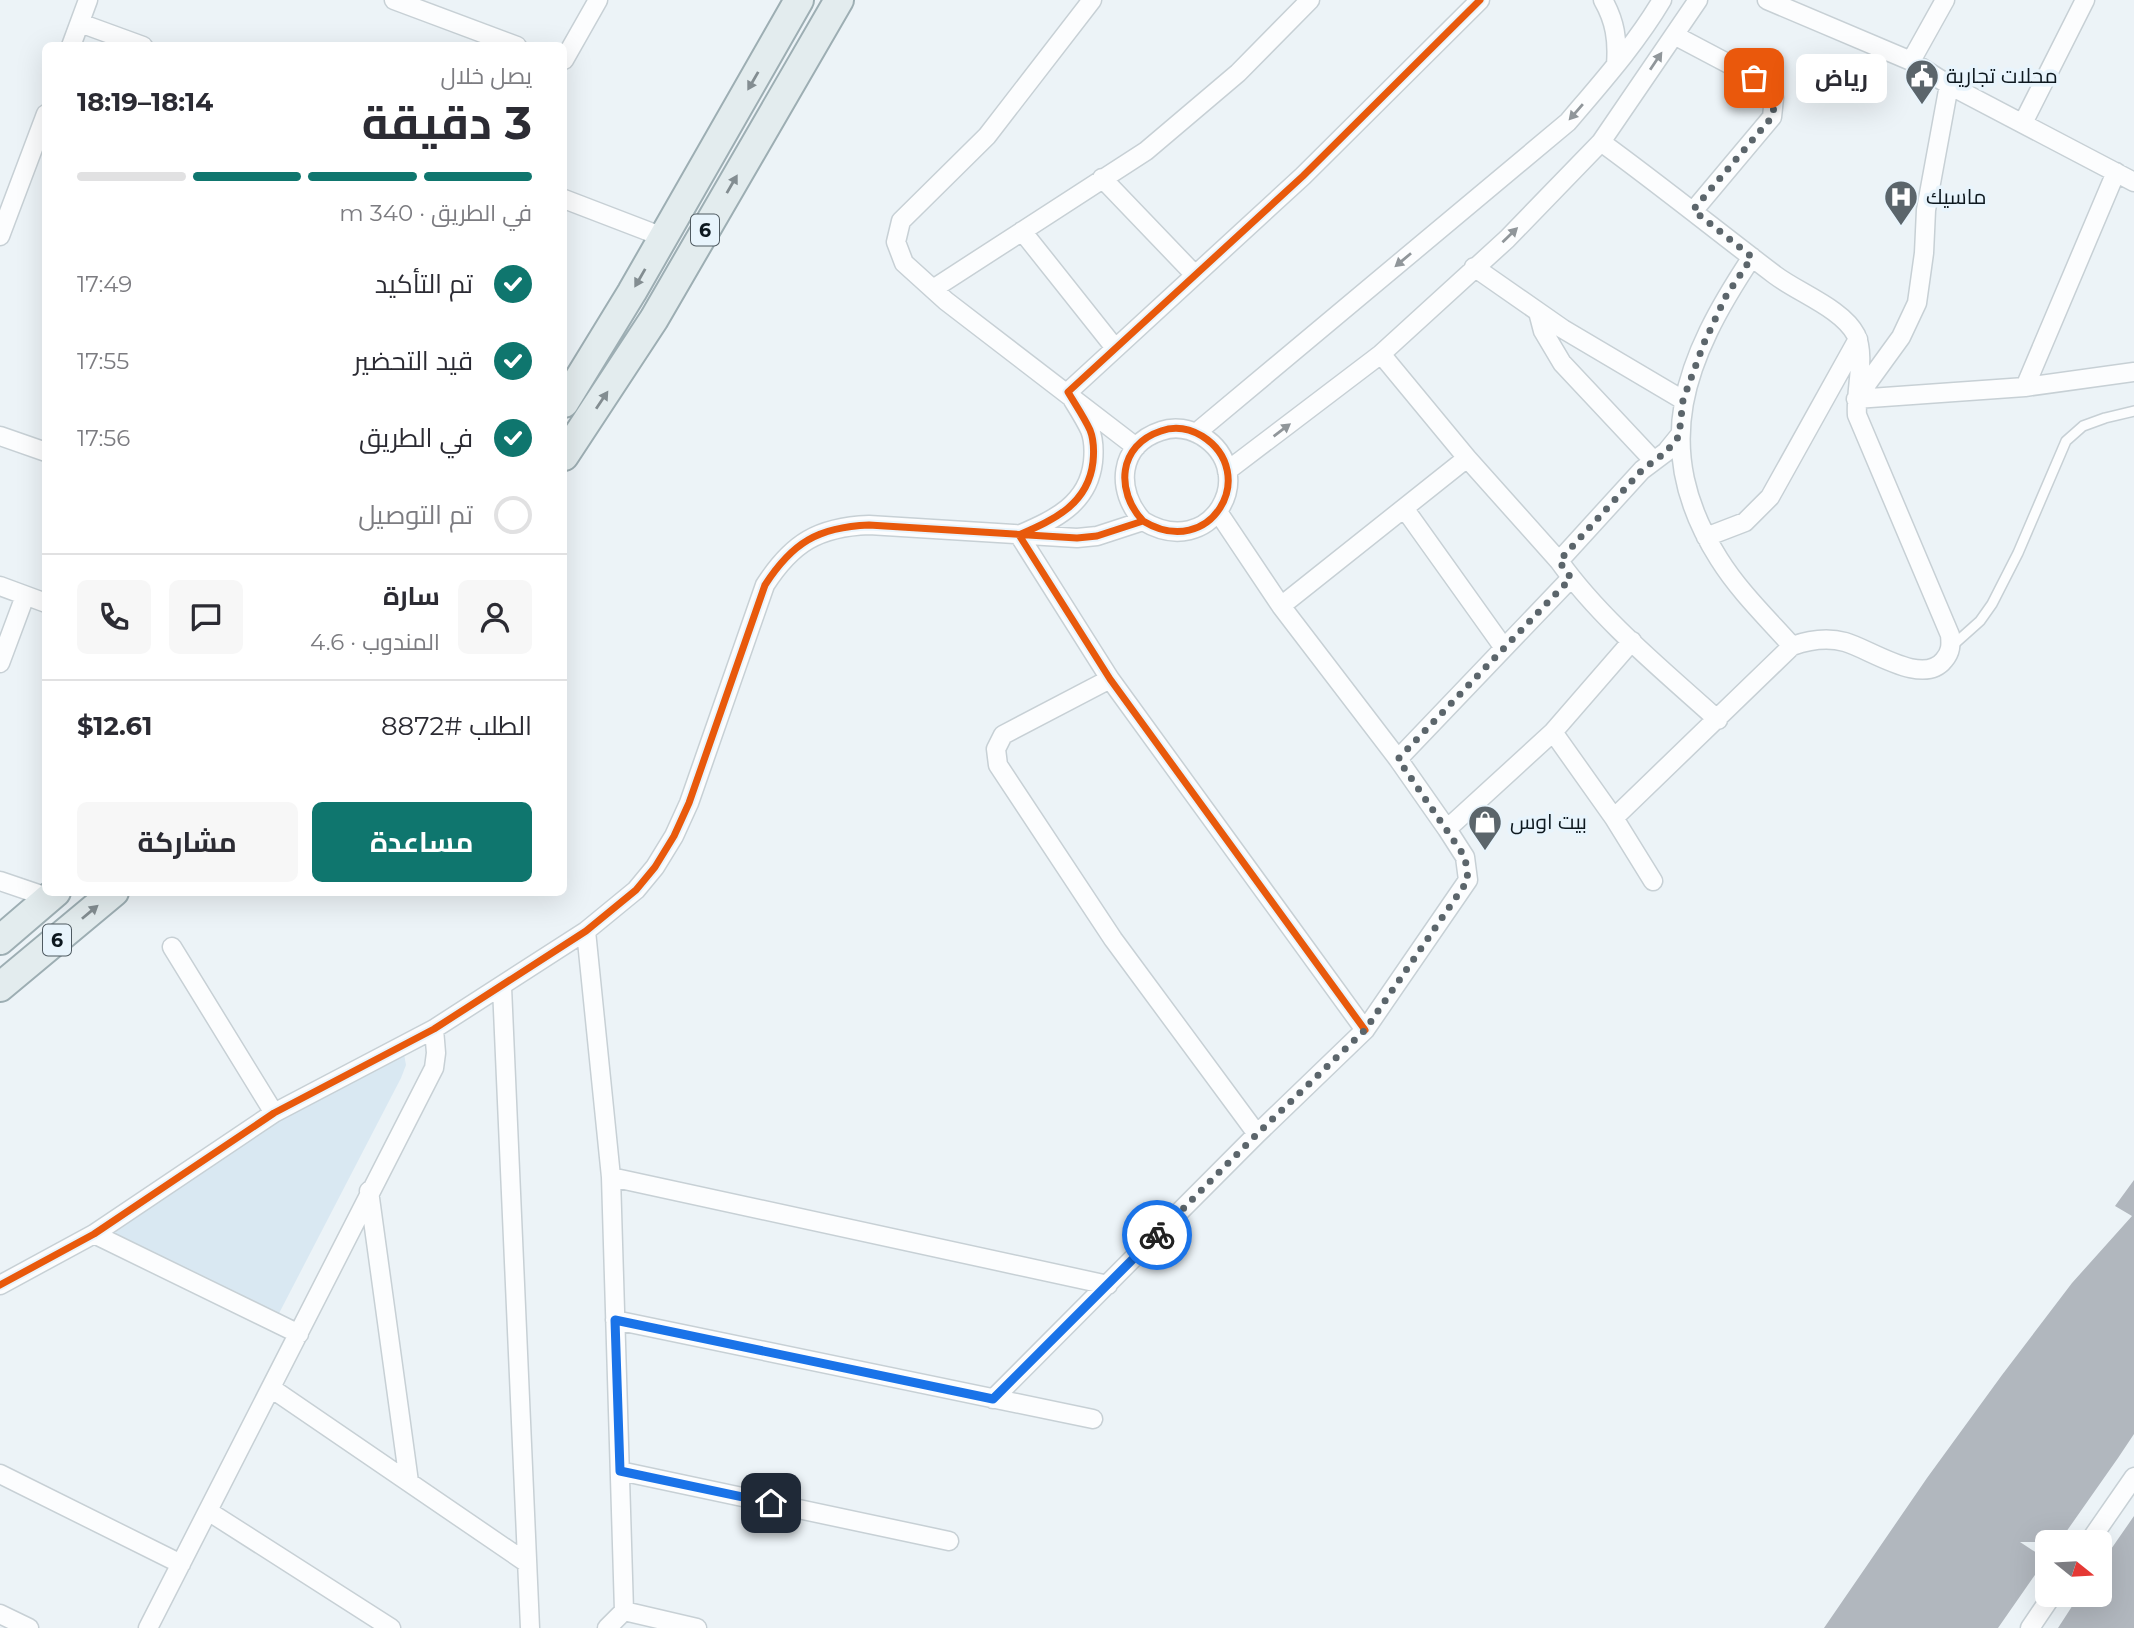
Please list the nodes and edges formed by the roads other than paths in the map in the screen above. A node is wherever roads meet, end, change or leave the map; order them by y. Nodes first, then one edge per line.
1 (88, 0) edge
2 (394, 0) edge
3 (598, 0) edge
4 (799, 0) edge
5 (1092, 0) edge
6 (1310, 0) edge
7 (1480, 0) edge
8 (1603, 0) edge
9 (1662, 0) edge
10 (1698, 0) edge
11 (1767, 0) edge
12 (1945, 0) edge
13 (2085, 0) edge
14 (832, 3) edge
15 (80, 23) junction
16 (1674, 35) junction
17 (73, 42) edge
18 (132, 42) edge
19 (506, 42) edge
20 (775, 42) junction
21 (567, 55) edge
22 (805, 58) junction
23 (1911, 61) junction
24 (1616, 65) junction
25 (1949, 85) junction
26 (2023, 123) junction
27 (42, 135) edge
28 (1601, 142) junction
29 (38, 156) edge
30 (2116, 172) junction
31 (1102, 178) junction
32 (2134, 183) edge
33 (567, 200) edge
34 (1693, 210) junction
35 (1021, 231) junction
36 (0, 236) edge
37 (663, 237) junction
38 (1752, 257) junction
39 (1474, 267) junction
40 (1195, 275) junction
41 (933, 289) junction
42 (1538, 312) junction
43 (1858, 339) junction
44 (1115, 348) junction
45 (1381, 354) junction
46 (2134, 372) edge
47 (2025, 387) junction
48 (1068, 392) junction
49 (567, 397) edge
50 (1856, 399) junction
51 (1683, 400) junction
52 (2134, 411) edge
53 (1196, 433) junction
54 (0, 436) edge
55 (1679, 436) junction
56 (1136, 447) junction
57 (42, 451) edge
58 (567, 451) edge
59 (1467, 458) junction
60 (1653, 460) junction
61 (1227, 471) junction
62 (1404, 508) junction
63 (1218, 512) junction
64 (1143, 521) junction
65 (1019, 535) junction
66 (1706, 537) junction
67 (1559, 561) junction
68 (1571, 578) junction
69 (0, 586) edge
70 (25, 596) junction
71 (42, 602) edge
72 (1281, 606) junction
73 (1632, 641) junction
74 (1792, 646) junction
75 (1951, 647) junction
76 (1504, 648) junction
77 (0, 663) edge
78 (1110, 679) junction
79 (1718, 720) junction
80 (1553, 732) junction
81 (1398, 759) junction
82 (1614, 818) junction
83 (1447, 829) junction
84 (0, 881) edge
85 (1653, 881) dead end
86 (42, 892) edge
87 (52, 896) edge
88 (109, 896) edge
89 (586, 931) junction
90 (0, 940) edge
91 (172, 947) dead end
92 (502, 986) junction
93 (0, 987) edge
94 (434, 1030) junction
95 (1365, 1030) junction
96 (274, 1113) junction
97 (1257, 1134) junction
98 (611, 1177) junction
99 (369, 1191) junction
100 (94, 1234) junction
101 (0, 1285) edge
102 (1108, 1285) junction
103 (615, 1320) junction
104 (299, 1334) junction
105 (271, 1388) junction
106 (993, 1399) junction
107 (1093, 1419) dead end
108 (620, 1471) junction
109 (0, 1474) edge
110 (2134, 1477) edge
111 (409, 1482) junction
112 (208, 1511) junction
113 (2097, 1530) edge
114 (949, 1541) dead end
115 (181, 1563) junction
116 (527, 1563) junction
117 (2044, 1607) edge
118 (624, 1611) junction
119 (3, 1620) edge
120 (29, 1628) edge
121 (148, 1628) edge
122 (391, 1628) edge
123 (530, 1628) edge
124 (607, 1628) edge
125 (697, 1628) edge
126 (2030, 1628) edge

1 - 15 street
2 - 19 street
3 - 21 street
4 - 20 main road, 6
5 - 41 street
6 - 31 street
7 - 40 street
8 - 24 street
9 - 24 street
10 - 16 street
11 - 23 street
12 - 23 street
13 - 26 street
14 - 22 main road, 6
15 - 17 street
15 - 18 street
28 -> 16 street
16 - 34 street
20 - 22 main road
20 -> 37 main road, 6
58 -> 22 main road, 6
23 - 25 street
24 -> 53 street
25 - 26 street
25 - 50 street
26 - 30 street
27 - 29 street
28 - 34 street
39 -> 28 street
29 - 36 street
30 - 32 street
30 - 47 street
31 - 35 street
31 - 40 street
33 - 37 street
34 - 38 street
35 - 41 street
35 - 44 street
37 -> 49 main road, 6
38 - 43 street
38 - 51 street
39 - 42 street
39 - 45 street
40 - 44 street
41 - 48 street
42 - 51 street
42 - 60 street
43 - 50 street
43 - 66 street
44 - 48 street
45 - 59 street
61 -> 45 street
46 - 47 street
47 - 50 street
48 - 56 street
48 - 65 street
50 - 75 street
51 - 55 street
52 - 75 lane
53 - 56 street
53 - 61 street
54 - 57 street
55 - 60 street
55 - 66 street
56 - 64 street
59 - 62 street
59 - 67 street
60 - 67 street
61 - 63 street
62 - 72 street
62 - 76 street
63 - 64 street
63 - 72 street
64 - 65 street
65 - 78 street
65 - 89 street
66 - 74 street
67 - 68 street
68 - 73 street
68 - 76 street
69 - 70 street
70 - 71 street
70 - 77 street
72 - 81 street
73 - 79 street
73 - 80 street
74 - 75 street
74 - 79 street
76 - 81 street
78 - 95 street
78 - 97 street
79 - 82 street
80 - 82 street
80 - 83 street
81 - 83 street
82 - 85 street
83 - 95 street
84 - 86 street
87 - 90 main road, 6
93 -> 88 main road, 6
89 - 92 street
89 - 98 street
91 - 96 street
92 - 94 street
92 - 116 street
94 - 96 street
94 - 99 street
95 - 97 street
96 - 100 street
97 - 102 street
98 - 102 street
98 - 103 street
99 - 104 street
99 - 111 street
100 - 101 street
100 - 104 street
102 - 106 street
103 - 106 street
103 - 108 street
104 - 105 street
105 - 111 street
105 - 112 street
106 - 107 street
108 - 114 street
108 - 118 street
109 - 115 street
110 - 113 street
111 - 116 street
112 - 115 street
112 - 122 street
115 - 121 street
116 - 123 street
117 - 126 street
118 - 124 street
118 - 125 street
119 - 120 street

